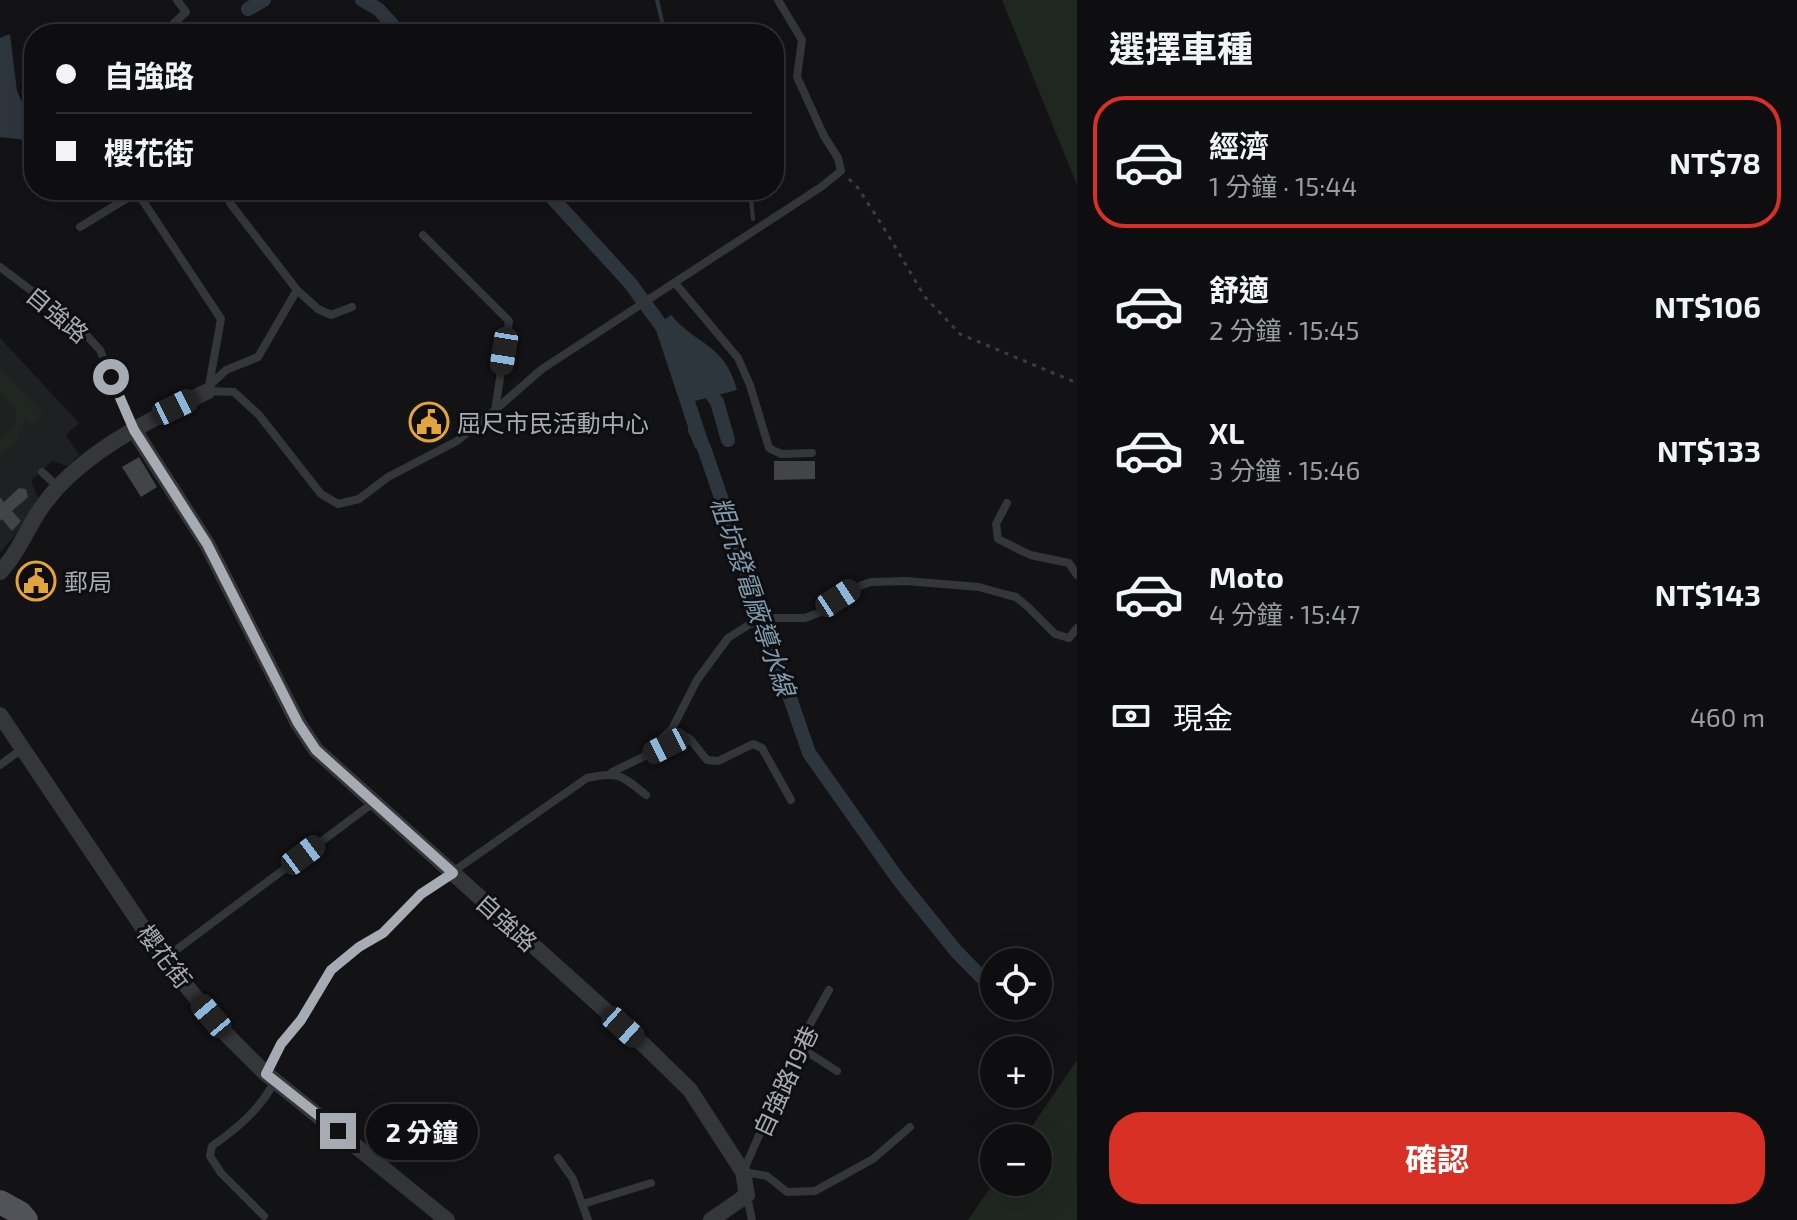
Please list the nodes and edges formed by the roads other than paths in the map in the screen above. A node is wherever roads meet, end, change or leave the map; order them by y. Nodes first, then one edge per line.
1 (177, 0) edge
2 (778, 0) edge
3 (173, 24) edge
4 (115, 200) edge
5 (122, 200) edge
6 (142, 200) edge
7 (230, 200) edge
8 (117, 203) junction
9 (80, 227) dead end
10 (423, 235) dead end
11 (0, 267) edge
12 (675, 283) junction
13 (297, 290) junction
14 (352, 307) dead end
15 (208, 389) junction
16 (495, 410) junction
17 (134, 430) junction
18 (812, 453) dead end
19 (42, 472) dead end
20 (58, 487) junction
21 (1007, 503) dead end
22 (0, 572) edge
23 (1077, 575) edge
24 (1077, 628) edge
25 (0, 715) edge
26 (22, 749) junction
27 (643, 757) junction
28 (0, 765) edge
29 (612, 772) junction
30 (646, 795) dead end
31 (791, 800) dead end
32 (373, 803) junction
33 (453, 873) junction
34 (164, 959) junction
35 (829, 990) dead end
36 (798, 1046) junction
37 (837, 1071) dead end
38 (271, 1077) junction
39 (910, 1127) dead end
40 (558, 1158) dead end
41 (743, 1172) junction
42 (651, 1183) dead end
43 (747, 1195) junction
44 (0, 1202) edge
45 (583, 1204) junction
46 (264, 1216) dead end
47 (26, 1220) edge
48 (447, 1220) edge
49 (588, 1220) edge
50 (712, 1220) edge
51 (752, 1220) edge

1 - 3 lane
2 - 12 lane
4 - 8 lane
5 - 8 lane
6 - 15 lane
7 - 13 lane
8 - 9 lane
10 - 16 lane
11 - 17 lane, 自強路
12 - 16 lane
12 - 18 lane
13 - 14 lane
13 - 15 lane
15 - 16 lane
15 - 17 street
17 - 20 street
17 - 32 street, 自強路
19 - 20 lane
20 - 22 street
21 - 23 lane
24 - 27 lane
25 - 26 street, 櫻花街
26 - 28 lane
26 - 34 street, 櫻花街
27 - 29 lane
27 - 31 lane
29 - 30 lane
29 - 33 lane
32 - 33 street, 自強路
32 - 34 lane
33 - 38 lane
33 - 41 street, 自強路
34 - 38 street, 櫻花街
35 - 36 lane, 自強路19巷
36 - 37 lane
36 - 41 lane, 自強路19巷
38 - 46 lane
38 - 48 street, 櫻花街
39 - 41 lane
40 - 45 lane
41 - 43 street, 自強路
42 - 45 lane
43 - 50 street
43 - 51 lane
44 - 47 main road
45 - 49 lane

